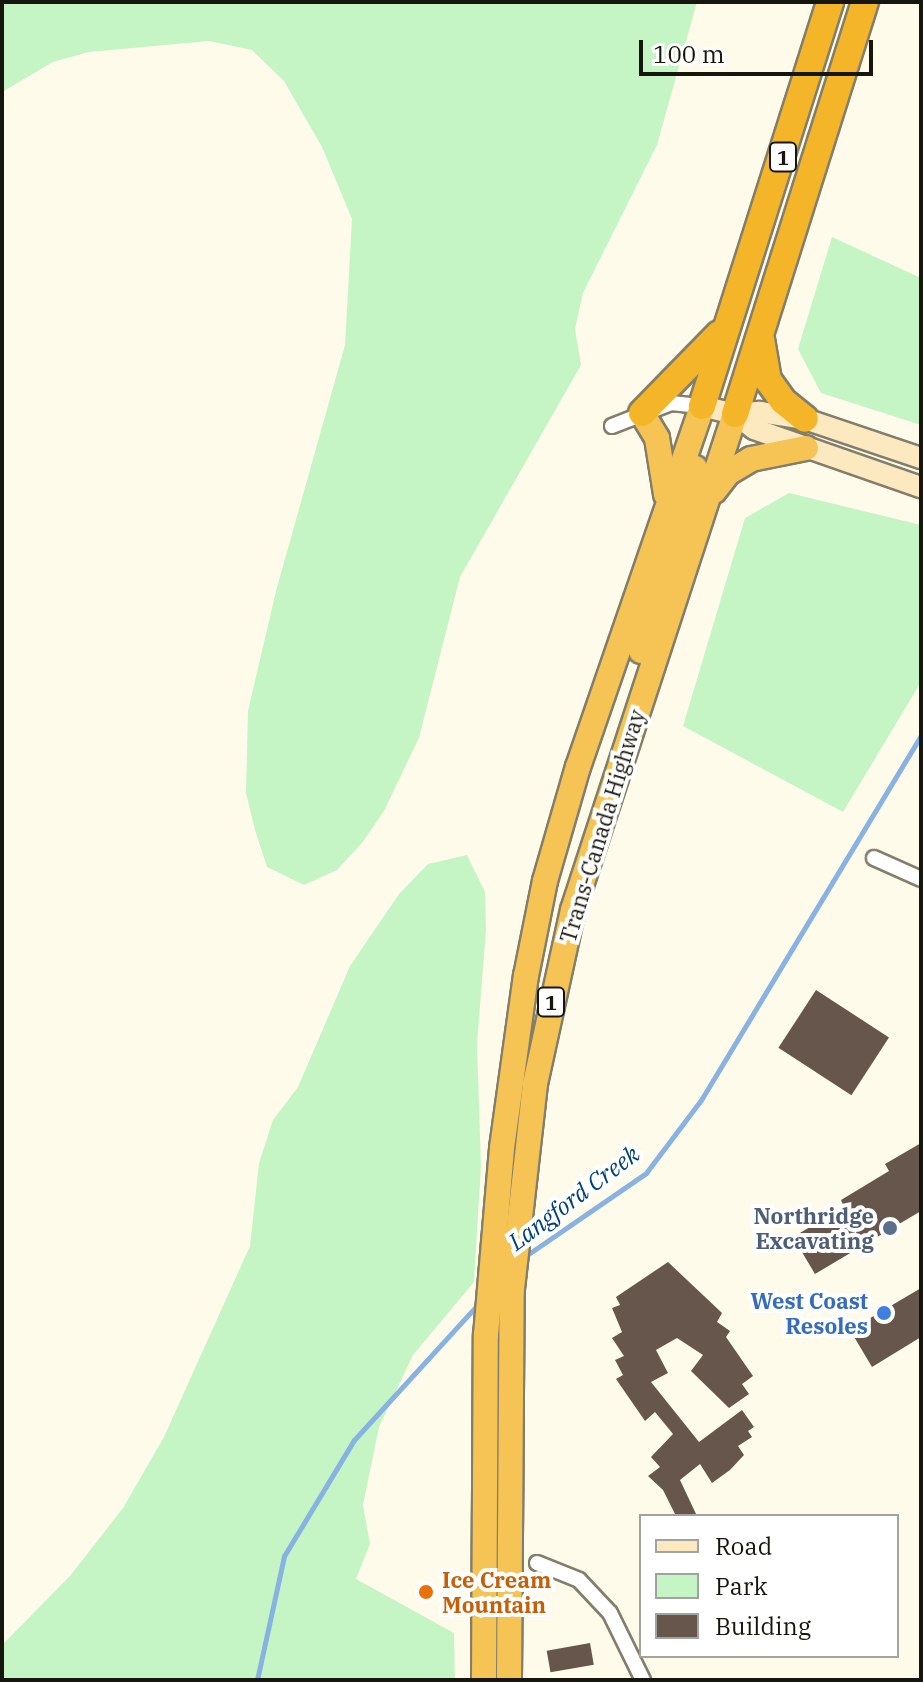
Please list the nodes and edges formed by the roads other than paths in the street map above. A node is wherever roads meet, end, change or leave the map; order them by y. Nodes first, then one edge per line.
1 (830, 2) edge
2 (865, 2) edge
3 (734, 311) junction
4 (760, 335) junction
5 (702, 406) junction
6 (642, 413) junction
7 (735, 414) junction
8 (805, 419) junction
9 (612, 426) dead end
10 (806, 448) junction
11 (921, 458) edge
12 (921, 487) edge
13 (710, 496) junction
14 (667, 503) junction
15 (633, 725) junction
16 (874, 858) dead end
17 (921, 879) edge
18 (512, 1289) junction
19 (537, 1563) dead end
20 (484, 1680) edge
21 (496, 1680) edge
22 (509, 1680) edge
23 (643, 1680) edge

1 - 3 highway, Trans-Canada Highway / 1
2 - 4 highway, Trans-Canada Highway / 1
3 - 5 highway, Trans-Canada Highway / 1
3 - 6 highway
4 - 7 highway, Trans-Canada Highway / 1
4 - 8 highway
5 - 6 street
5 - 7 main road
5 - 14 highway, Trans-Canada Highway / 1
5 - 15 highway
6 - 9 street
6 - 14 highway
7 - 8 main road
7 - 10 main road
7 - 13 highway, Trans-Canada Highway / 1
8 - 11 main road
10 - 12 main road
10 - 13 highway
13 - 15 highway, Trans-Canada Highway / 1
14 - 20 highway, Trans-Canada Highway / 1
15 - 18 highway, Trans-Canada Highway / 1
16 - 17 street
18 - 21 highway
18 - 22 highway, Trans-Canada Highway / 1
19 - 23 street

